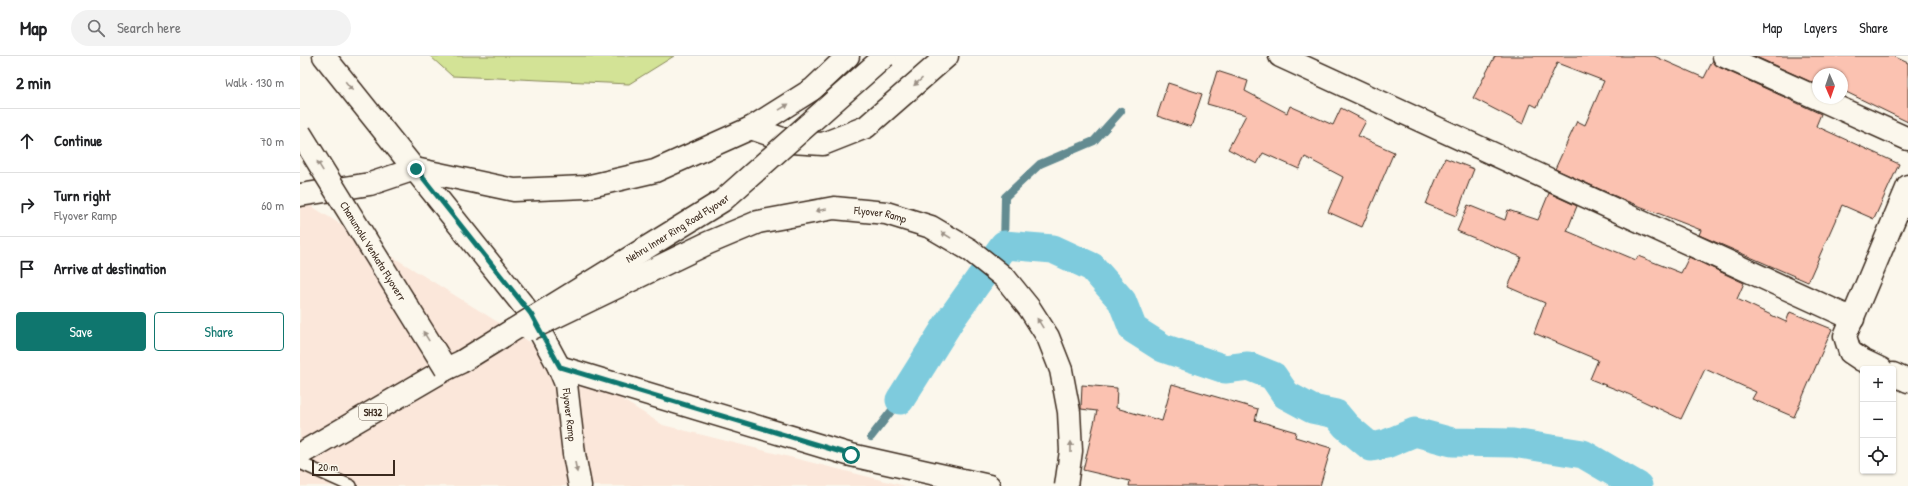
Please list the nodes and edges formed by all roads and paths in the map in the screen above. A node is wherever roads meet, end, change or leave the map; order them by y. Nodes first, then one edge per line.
1 (324, 56) edge
2 (848, 56) edge
3 (885, 56) edge
4 (947, 56) edge
5 (1280, 56) edge
6 (1724, 56) edge
7 (751, 128) junction
8 (300, 134) edge
9 (1908, 139) edge
10 (416, 169) junction
11 (1908, 186) edge
12 (300, 195) edge
13 (1853, 319) junction
14 (454, 365) junction
15 (1875, 366) edge
16 (560, 367) junction
17 (1896, 375) edge
18 (1908, 381) edge
19 (300, 454) edge
20 (300, 463) edge
21 (351, 486) edge
22 (580, 486) edge
23 (989, 486) edge
24 (1066, 486) edge

1 -> 10 street, Flyover Ramp
7 -> 2 street
3 - 14 street, Nehru Inner Ring Road Flyover, bridge
4 -> 7 street
5 - 13 street
6 - 9 street
7 - 10 street
14 -> 8 street, Chanumolu Venkata Flyoverr, bridge
10 - 12 street
10 - 16 street, Flyover Ramp
11 - 13 street
13 - 15 street
14 - 19 street, SH32
24 -> 14 street, Flyover Ramp, bridge
16 -> 22 street, Flyover Ramp
16 - 23 street
17 - 18 street
20 - 21 lane

